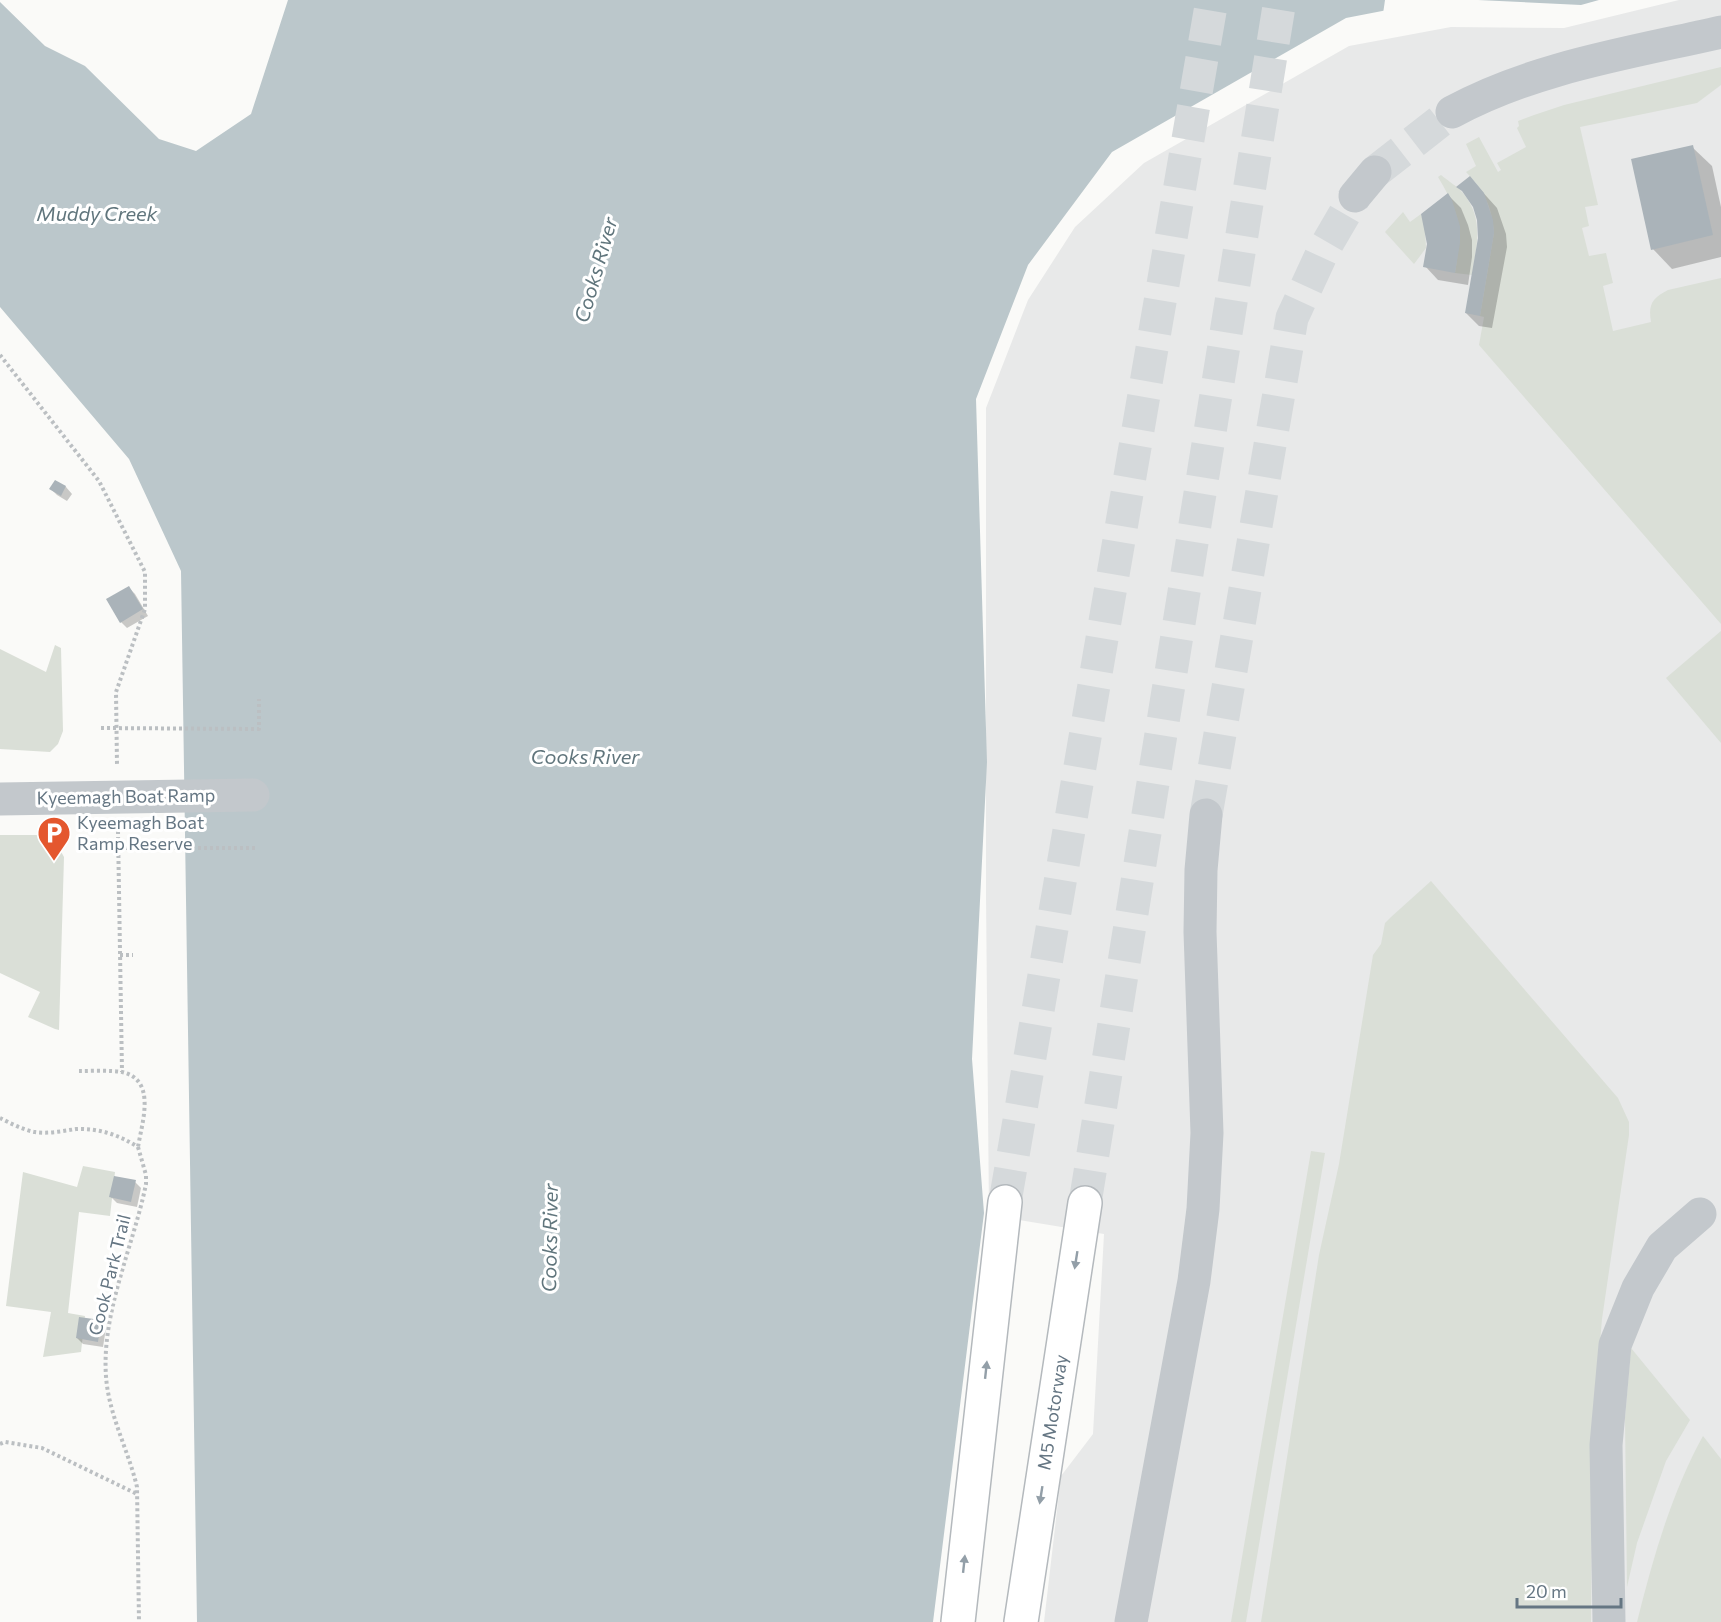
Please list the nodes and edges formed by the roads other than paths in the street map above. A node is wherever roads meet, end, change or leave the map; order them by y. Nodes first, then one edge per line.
1 (1721, 32) edge
2 (1452, 111) tunnel mouth
3 (253, 795) dead end
4 (0, 799) edge
5 (1206, 814) tunnel mouth
6 (1005, 1202) tunnel mouth
7 (1085, 1203) tunnel mouth
8 (1700, 1214) dead end
9 (958, 1622) edge
10 (1021, 1622) edge
11 (1131, 1622) edge
12 (1609, 1622) edge

1 - 2 lane
3 - 4 lane, Kyeemagh Boat Ramp
5 - 11 lane
9 -> 6 highway
7 -> 10 highway, M5 Motorway
8 - 12 lane

